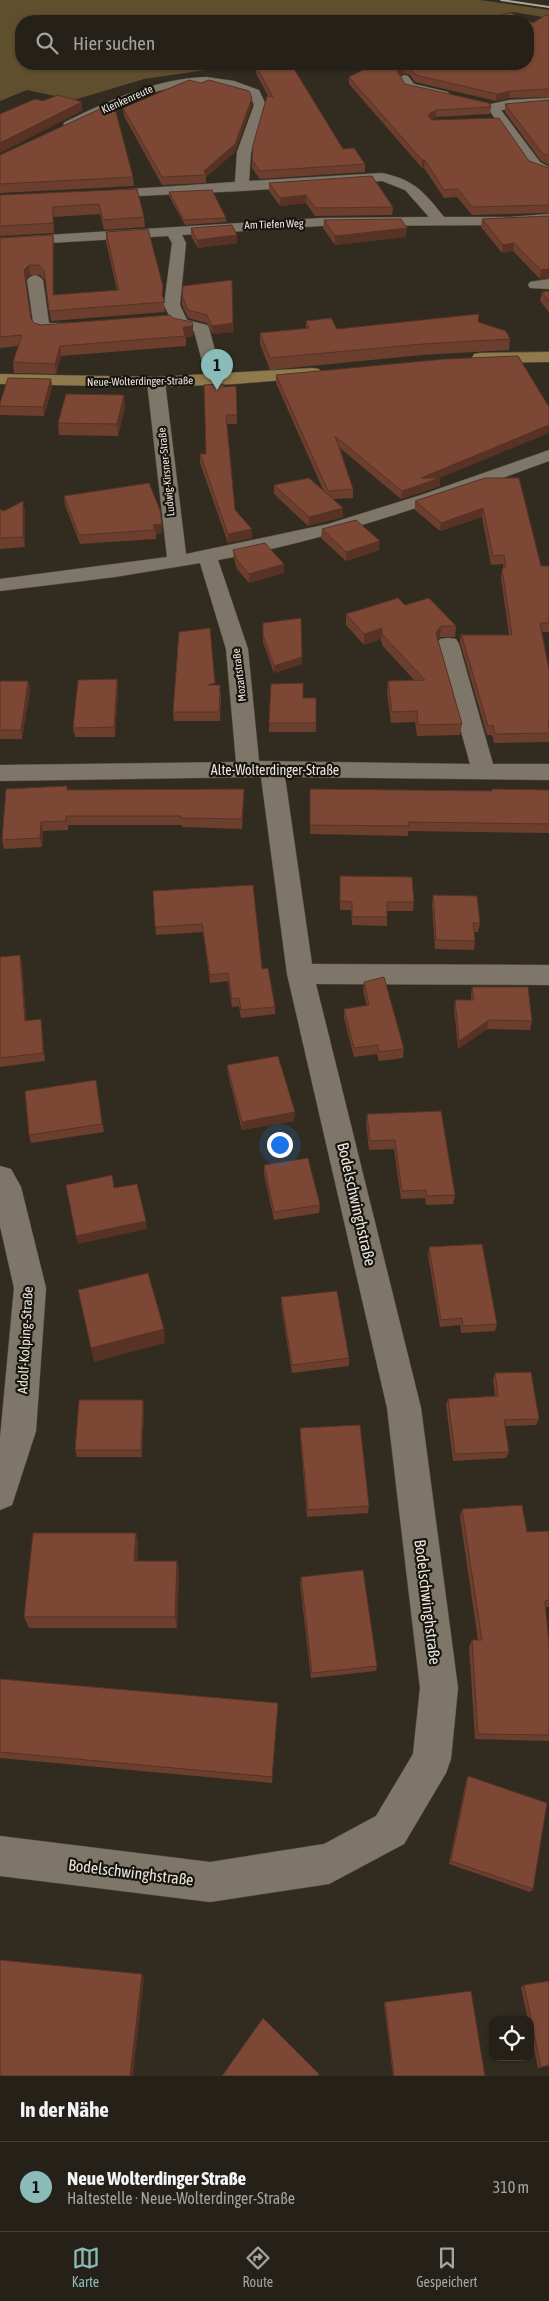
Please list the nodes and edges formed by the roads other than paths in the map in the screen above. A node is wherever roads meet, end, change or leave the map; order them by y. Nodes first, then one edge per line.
1 (404, 79) edge
2 (458, 98) edge
3 (549, 102) edge
4 (495, 111) junction
5 (483, 120) edge
6 (56, 131) edge
7 (549, 172) edge
8 (242, 187) junction
9 (83, 196) edge
10 (549, 218) edge
11 (440, 221) junction
12 (173, 231) junction
13 (0, 242) edge
14 (35, 280) edge
15 (178, 318) junction
16 (158, 319) edge
17 (90, 324) edge
18 (549, 357) edge
19 (462, 359) edge
20 (326, 372) edge
21 (0, 379) edge
22 (214, 380) junction
23 (156, 382) junction
24 (549, 455) edge
25 (207, 555) junction
26 (176, 561) junction
27 (0, 585) edge
28 (448, 644) edge
29 (260, 769) junction
30 (483, 770) junction
31 (0, 772) edge
32 (549, 772) edge
33 (300, 974) junction
34 (549, 975) edge
35 (2, 1184) edge
36 (0, 1493) edge
37 (0, 1856) edge

1 - 2 street
3 - 4 street
4 - 5 street
4 - 7 street
6 - 8 street, Klenkenreute
8 - 9 street
8 - 11 street
10 - 11 street, Am Tiefen Weg
11 - 12 street, Am Tiefen Weg
12 - 13 street, Am Tiefen Weg
12 - 15 street
14 - 17 street
15 - 16 street
15 - 22 street
18 - 19 main road
20 - 22 main road, Neue-Wolterdinger-Straße
21 - 23 main road, Neue-Wolterdinger-Straße
22 - 23 main road, Neue-Wolterdinger-Straße
23 - 26 street, Ludwig-Kirsner-Straße
24 - 25 street
25 - 26 street
25 - 29 street, Mozartstraße
26 - 27 street
28 - 30 street
29 - 30 street, Alte-Wolterdinger-Straße
29 - 31 street, Alte-Wolterdinger-Straße
29 - 33 street, Bodelschwinghstraße
30 - 32 street, Alte-Wolterdinger-Straße
33 - 34 street
33 - 37 street, Bodelschwinghstraße
35 - 36 street, Adolf-Kolping-Straße

